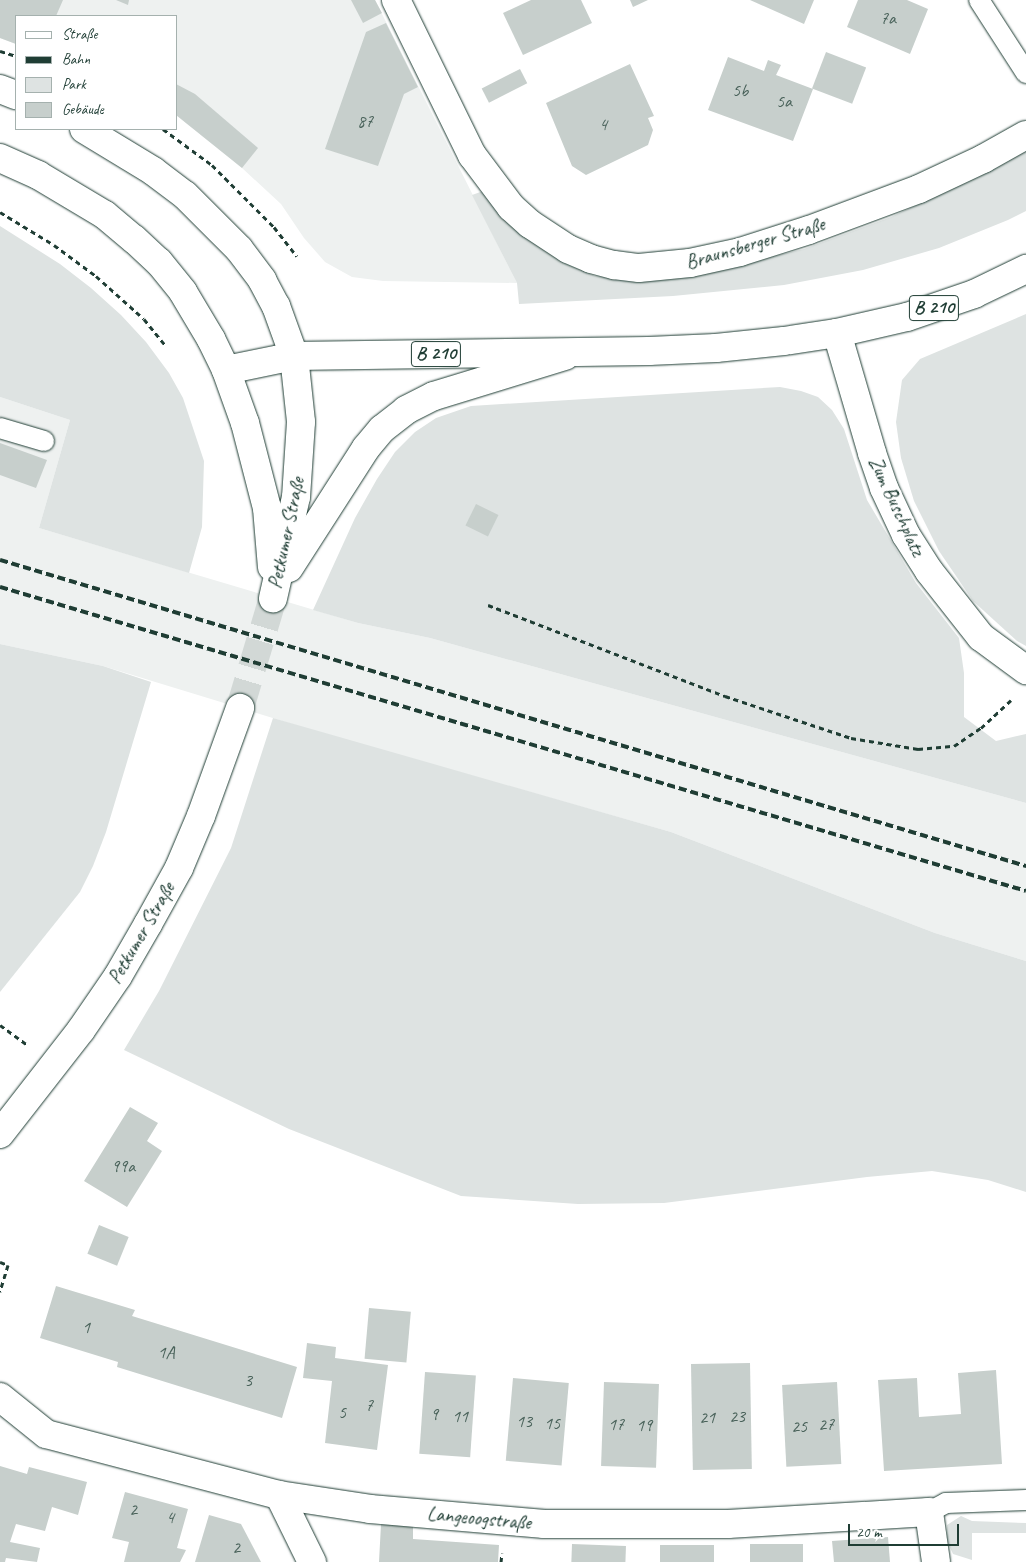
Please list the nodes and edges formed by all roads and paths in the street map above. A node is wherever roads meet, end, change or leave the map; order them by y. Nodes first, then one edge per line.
1 (396, 0) edge
2 (979, 0) edge
3 (0, 52) edge
4 (15, 56) edge
5 (1026, 72) edge
6 (0, 89) edge
7 (15, 96) edge
8 (86, 130) edge
9 (164, 130) edge
10 (1026, 135) edge
11 (0, 158) edge
12 (0, 212) edge
13 (297, 256) dead end
14 (1026, 269) edge
15 (837, 333) junction
16 (165, 345) dead end
17 (579, 352) junction
18 (294, 356) junction
19 (226, 370) junction
20 (0, 428) edge
21 (44, 442) dead end
22 (272, 598) junction
23 (488, 605) dead end
24 (1026, 670) edge
25 (1013, 696) dead end
26 (240, 708) tunnel mouth
27 (0, 1134) edge
28 (0, 1262) edge
29 (0, 1292) edge
30 (0, 1397) edge
31 (279, 1494) junction
32 (1026, 1500) edge
33 (929, 1512) junction
34 (312, 1562) edge
35 (936, 1562) edge

1 - 10 street, Braunsberger Straße
2 - 5 lane
3 - 4 path
6 - 7 street
8 - 18 street, Petkumer Straße
9 - 13 path
11 - 19 street, Petkumer Straße
12 - 16 path
14 - 15 street, B 210
15 - 17 street, B 210
15 - 24 street, Zum Buschplatz
17 - 18 street, B 210
17 - 22 street
18 - 19 street, B 210
18 - 22 street, Petkumer Straße
19 - 22 street, Petkumer Straße
20 - 21 lane
23 - 25 path
26 - 27 street, Petkumer Straße
28 - 29 path
30 - 31 street, Langeoogstraße
31 - 33 street, Langeoogstraße
31 - 34 street
32 - 33 lane
33 - 35 street

